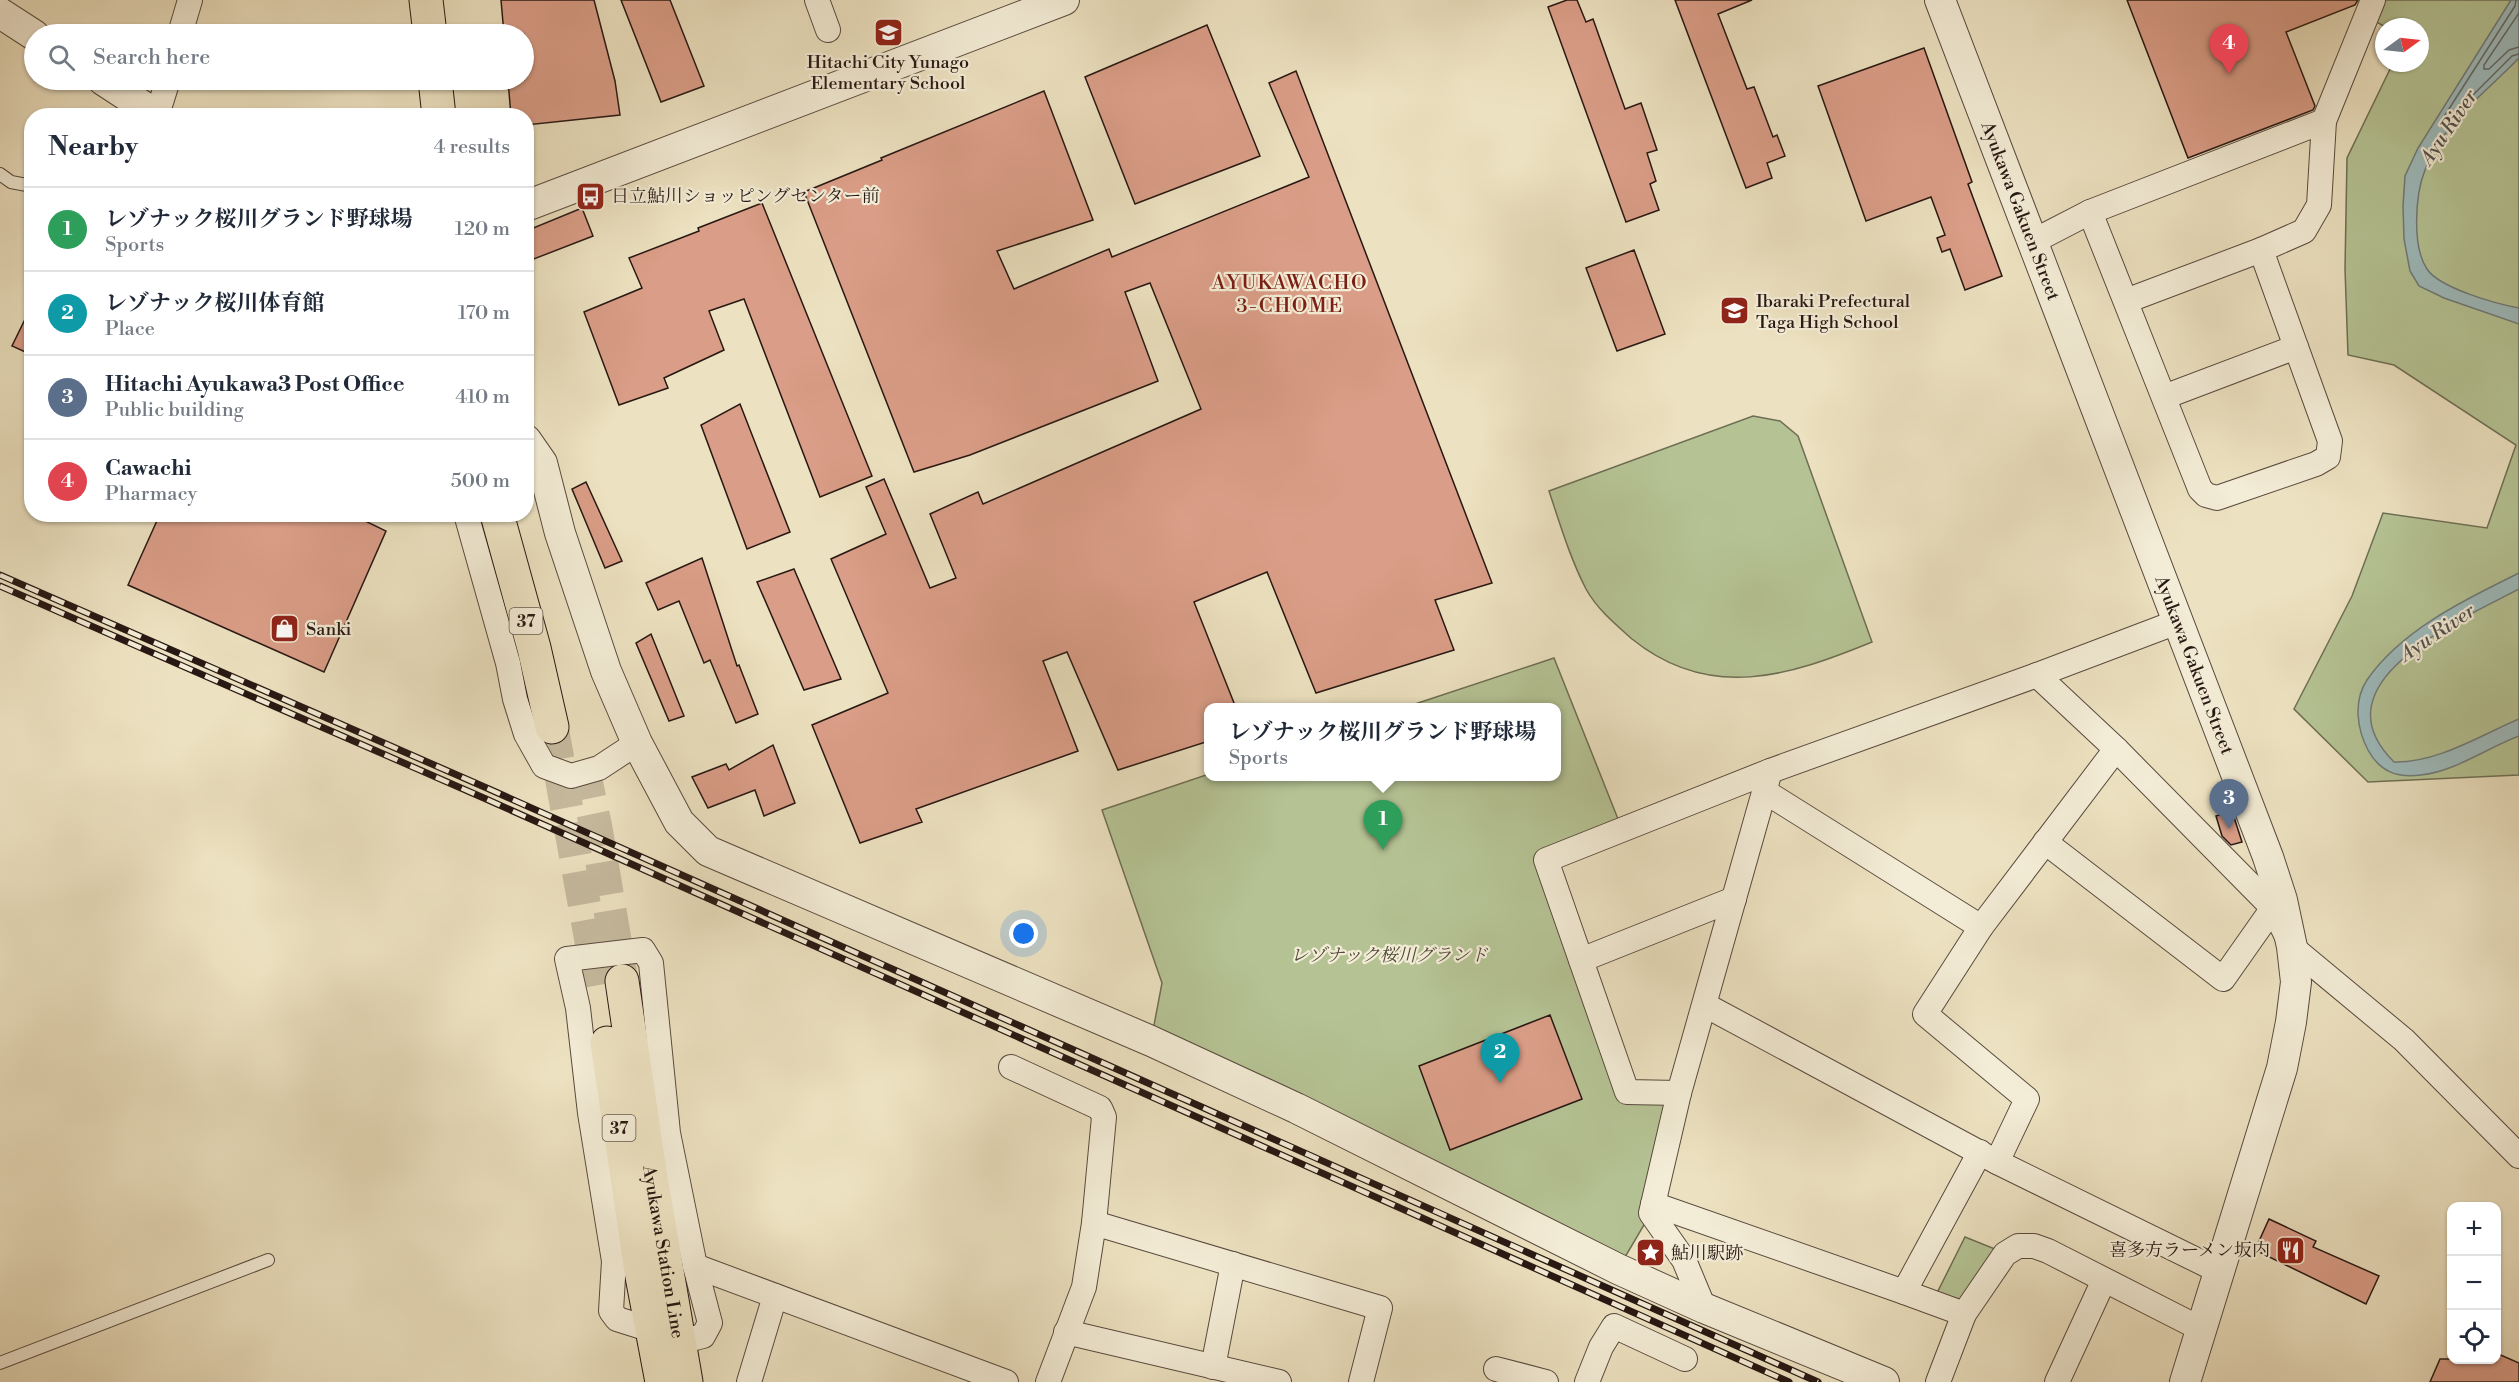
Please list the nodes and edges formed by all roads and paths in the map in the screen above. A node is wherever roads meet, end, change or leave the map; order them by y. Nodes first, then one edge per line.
1 (190, 0) edge
2 (426, 0) edge
3 (817, 0) edge
4 (1064, 0) edge
5 (1940, 0) edge
6 (2373, 0) edge
7 (0, 13) edge
8 (183, 24) edge
9 (429, 24) edge
10 (24, 29) edge
11 (828, 30) dead end
12 (119, 90) edge
13 (165, 90) edge
14 (436, 90) edge
15 (147, 108) edge
16 (160, 108) edge
17 (438, 108) edge
18 (2324, 121) junction
19 (0, 174) edge
20 (24, 184) edge
21 (534, 203) edge
22 (2090, 212) junction
23 (2032, 242) junction
24 (2261, 250) junction
25 (2126, 301) junction
26 (2296, 347) junction
27 (2164, 397) junction
28 (534, 452) edge
29 (468, 522) edge
30 (499, 522) edge
31 (521, 522) edge
32 (2177, 622) junction
33 (2037, 675) junction
34 (637, 743) junction
35 (2116, 749) junction
36 (1767, 781) junction
37 (2045, 842) junction
38 (1734, 899) junction
39 (2273, 908) junction
40 (1982, 927) junction
41 (2292, 947) junction
42 (1581, 960) junction
43 (610, 983) tunnel mouth
44 (1705, 1005) junction
45 (1011, 1067) dead end
46 (1679, 1093) junction
47 (2519, 1156) edge
48 (1989, 1157) junction
49 (1653, 1204) junction
50 (1094, 1223) junction
51 (268, 1260) dead end
52 (1233, 1264) junction
53 (695, 1266) junction
54 (2219, 1271) junction
55 (2104, 1280) junction
56 (1904, 1292) junction
57 (775, 1296) junction
58 (1704, 1308) junction
59 (1964, 1314) junction
60 (2201, 1329) junction
61 (1066, 1332) junction
62 (666, 1336) junction
63 (1685, 1359) dead end
64 (0, 1362) edge
65 (1214, 1367) junction
66 (1496, 1369) dead end
67 (662, 1382) edge
68 (686, 1382) edge
69 (748, 1382) edge
70 (1006, 1382) edge
71 (1048, 1382) edge
72 (1279, 1382) edge
73 (1361, 1382) edge
74 (1546, 1382) edge
75 (1587, 1382) edge
76 (1884, 1382) edge
77 (1938, 1382) edge
78 (2057, 1382) edge
79 (2185, 1382) edge

1 - 8 street
2 - 9 main road
3 - 11 street
4 - 21 street
5 - 23 street, Ayukawa Gakuen Street
6 - 18 street
7 - 10 street
12 - 15 street
13 - 16 street
14 - 17 main road
18 - 22 street
18 - 24 street
19 - 20 lane
22 - 23 street
22 - 25 street
23 - 32 street, Ayukawa Gakuen Street
24 - 25 street
24 - 26 street
25 - 27 street
26 - 27 street
26 - 27 street
28 - 34 street
29 - 34 street
30 - 31 main road, 37
32 - 33 street
32 - 41 street, Ayukawa Gakuen Street
33 - 35 street
33 - 36 street
34 - 58 street
35 - 37 street
35 - 39 street
36 - 38 street
36 - 40 street
36 - 42 street
37 - 39 street
37 - 40 street
38 - 42 street
38 - 44 street
39 - 41 street
40 - 48 street
41 - 47 street
41 - 54 street, Ayukawa Gakuen Street
42 - 46 street
43 - 62 main road, Ayukawa Station Line / 37
44 - 46 street
44 - 48 street
45 - 50 street
46 - 49 street
48 - 54 street
48 - 56 street
49 - 56 street
49 - 58 street
50 - 52 street
50 - 61 street
51 - 64 lane
52 - 65 street
52 - 73 street
53 - 57 street
53 - 62 street
53 - 62 street
54 - 60 street, Ayukawa Gakuen Street
55 - 59 street
55 - 60 street
55 - 78 street
56 - 59 street
57 - 69 street
57 - 70 street
58 - 76 street
59 - 77 street
60 - 79 street, Ayukawa Gakuen Street
61 - 65 street
61 - 71 street
62 - 67 main road, Ayukawa Station Line / 37
62 - 68 main road, Ayukawa Station Line / 37
63 - 75 street
65 - 72 street
66 - 74 street

